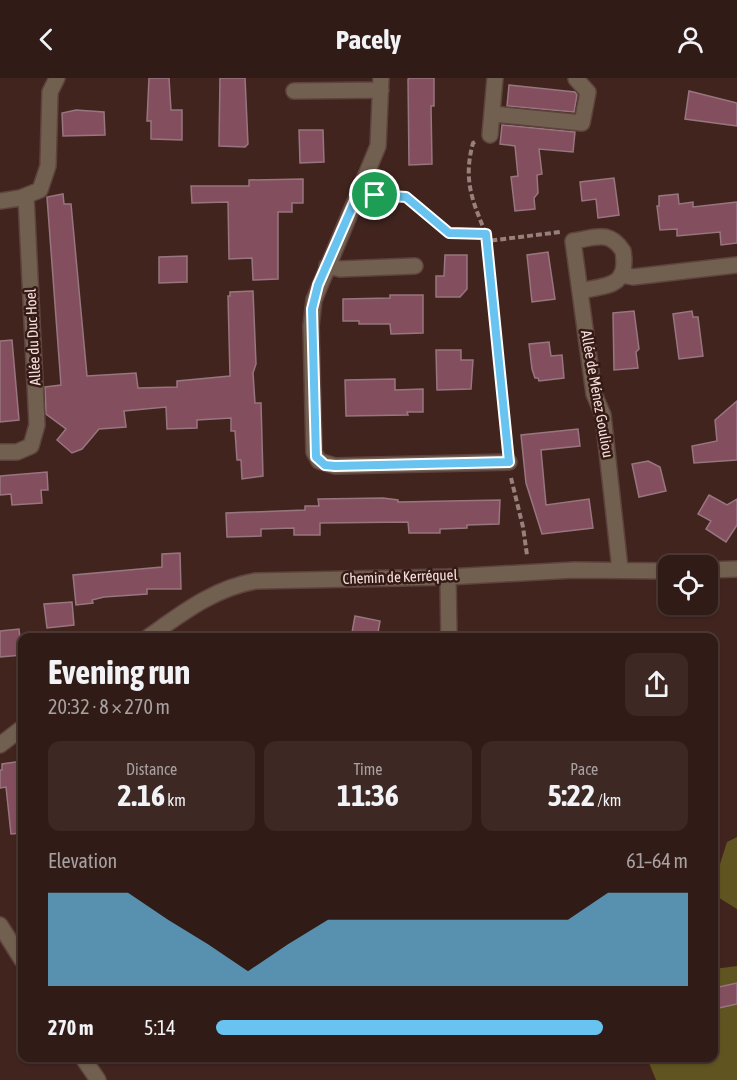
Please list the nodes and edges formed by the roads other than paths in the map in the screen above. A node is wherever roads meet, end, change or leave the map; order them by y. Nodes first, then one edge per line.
1 (57, 78) edge
2 (495, 78) edge
3 (563, 78) edge
4 (576, 78) edge
5 (381, 84) edge
6 (294, 91) dead end
7 (493, 114) junction
8 (490, 135) road end
9 (26, 196) junction
10 (0, 201) edge
11 (737, 265) edge
12 (327, 266) junction
13 (415, 266) dead end
14 (622, 275) junction
15 (580, 291) junction
16 (0, 452) edge
17 (509, 462) road end
18 (737, 569) edge
19 (620, 570) junction
20 (718, 570) edge
21 (658, 571) edge
22 (448, 577) junction
23 (154, 633) edge
24 (449, 633) edge
25 (18, 731) edge
26 (0, 745) edge
27 (0, 925) edge
28 (18, 954) edge
29 (86, 1062) edge
30 (99, 1080) edge

1 - 9 street
2 - 7 street
3 - 4 street
4 - 7 street
5 - 6 street
5 - 12 street
7 - 8 street
9 - 10 street
9 - 16 street, Allée du Duc Hoel
11 - 14 street
12 - 13 street
12 - 17 street
14 - 15 street
14 - 15 street, Allée de Ménez Gouliou
15 - 19 street, Allée de Ménez Gouliou
18 - 20 street
19 - 21 street, Chemin de Kerréquel
19 - 22 street, Chemin de Kerréquel
22 - 23 street, Chemin de Kerréquel
22 - 24 street
25 - 26 street
27 - 28 street
29 - 30 street

